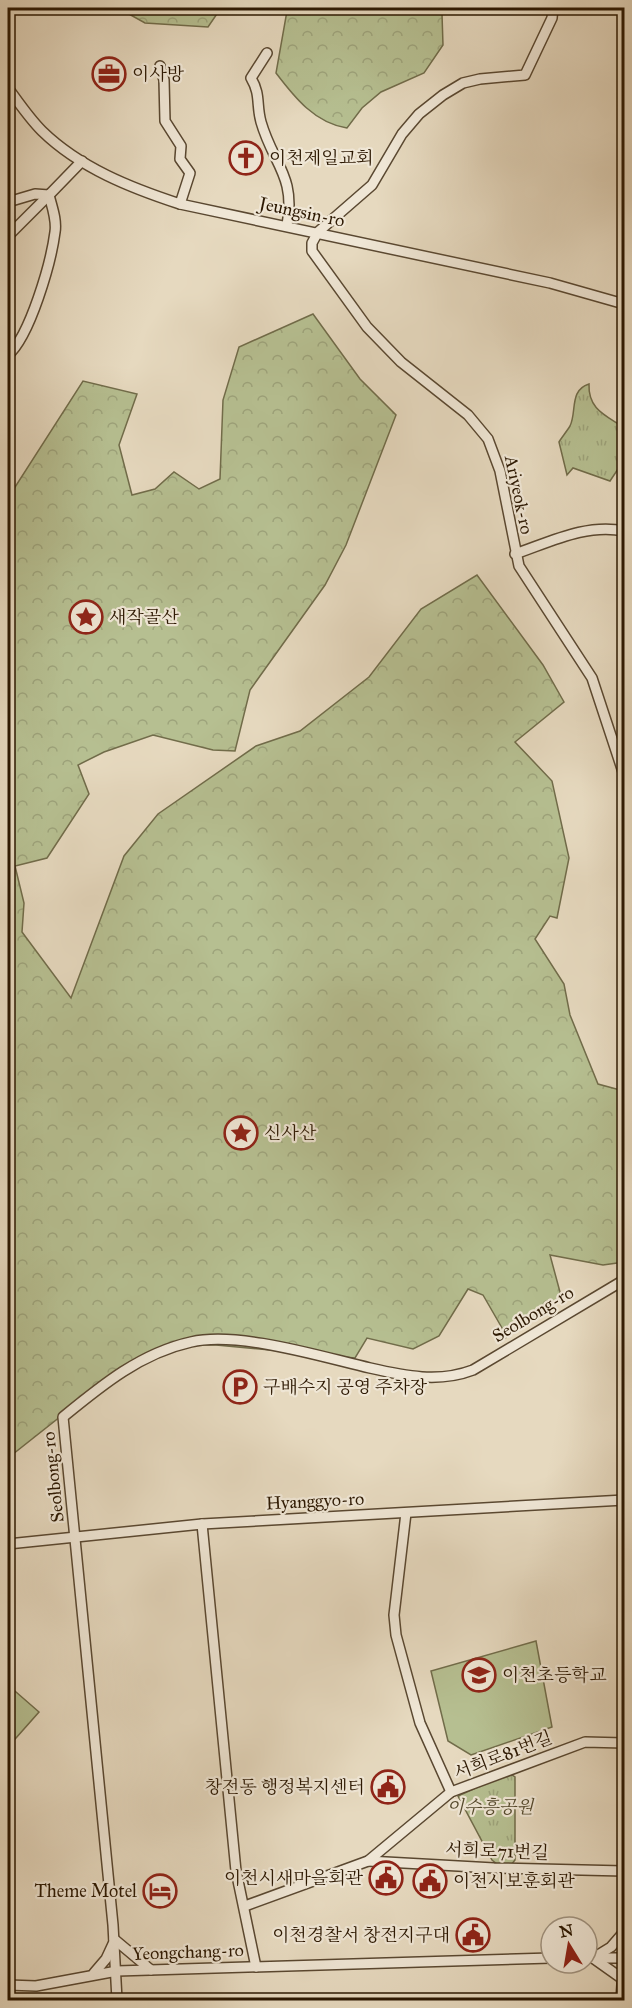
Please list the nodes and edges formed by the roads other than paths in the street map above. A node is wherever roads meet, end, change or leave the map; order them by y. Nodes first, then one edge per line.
1 (553, 8) edge
2 (267, 53) dead end
3 (160, 66) dead end
4 (8, 88) edge
5 (82, 161) junction
6 (50, 195) junction
7 (8, 202) edge
8 (180, 204) junction
9 (287, 225) junction
10 (318, 232) junction
11 (8, 236) edge
12 (624, 303) edge
13 (8, 355) edge
14 (624, 531) edge
15 (515, 554) junction
16 (624, 775) edge
17 (624, 1280) edge
18 (624, 1500) edge
19 (406, 1512) junction
20 (202, 1524) junction
21 (76, 1537) junction
22 (8, 1544) edge
23 (624, 1743) edge
24 (451, 1792) junction
25 (368, 1861) junction
26 (624, 1871) edge
27 (245, 1906) junction
28 (624, 1932) edge
29 (114, 1939) junction
30 (599, 1953) edge
31 (624, 1956) edge
32 (599, 1957) edge
33 (539, 1958) edge
34 (599, 1963) edge
35 (256, 1967) junction
36 (151, 1970) junction
37 (117, 1971) junction
38 (94, 1974) junction
39 (624, 1980) edge
40 (8, 1985) edge
41 (117, 2001) edge
42 (621, 2001) edge

1 - 10 street
2 - 9 street
3 - 8 street
4 - 5 street, Jeungsin-ro
5 - 6 street
5 - 8 street, Jeungsin-ro
6 - 7 street
6 - 11 street
6 - 13 street
8 - 9 street, Jeungsin-ro
9 - 10 street, Jeungsin-ro
10 - 12 street, Jeungsin-ro
10 - 15 street, Ariyeok-ro
14 - 15 street
15 - 16 street, Ariyeok-ro
17 - 21 street, Seolbong-ro
18 - 19 street, Hyanggyo-ro
19 - 20 street, Hyanggyo-ro
19 - 24 street
20 - 21 street, Hyanggyo-ro
20 - 27 street
21 - 22 street, Hyanggyo-ro
21 - 29 street, Seolbong-ro
23 - 24 street, 서희로81번길
24 - 25 street, 서희로81번길
25 - 26 street, 서희로71번길
25 - 27 street, 서희로81번길
27 - 35 street
28 - 30 street
29 - 36 street
29 - 37 street, Seolbong-ro
29 - 38 street
31 - 32 street
31 - 39 street
33 - 35 street, Yeongchang-ro
34 - 39 street
35 - 36 street, Yeongchang-ro
36 - 37 street, Yeongchang-ro
37 - 38 street, Yeongchang-ro
37 - 41 street, Seolbong-ro
38 - 40 street, Yeongchang-ro
39 - 42 street

